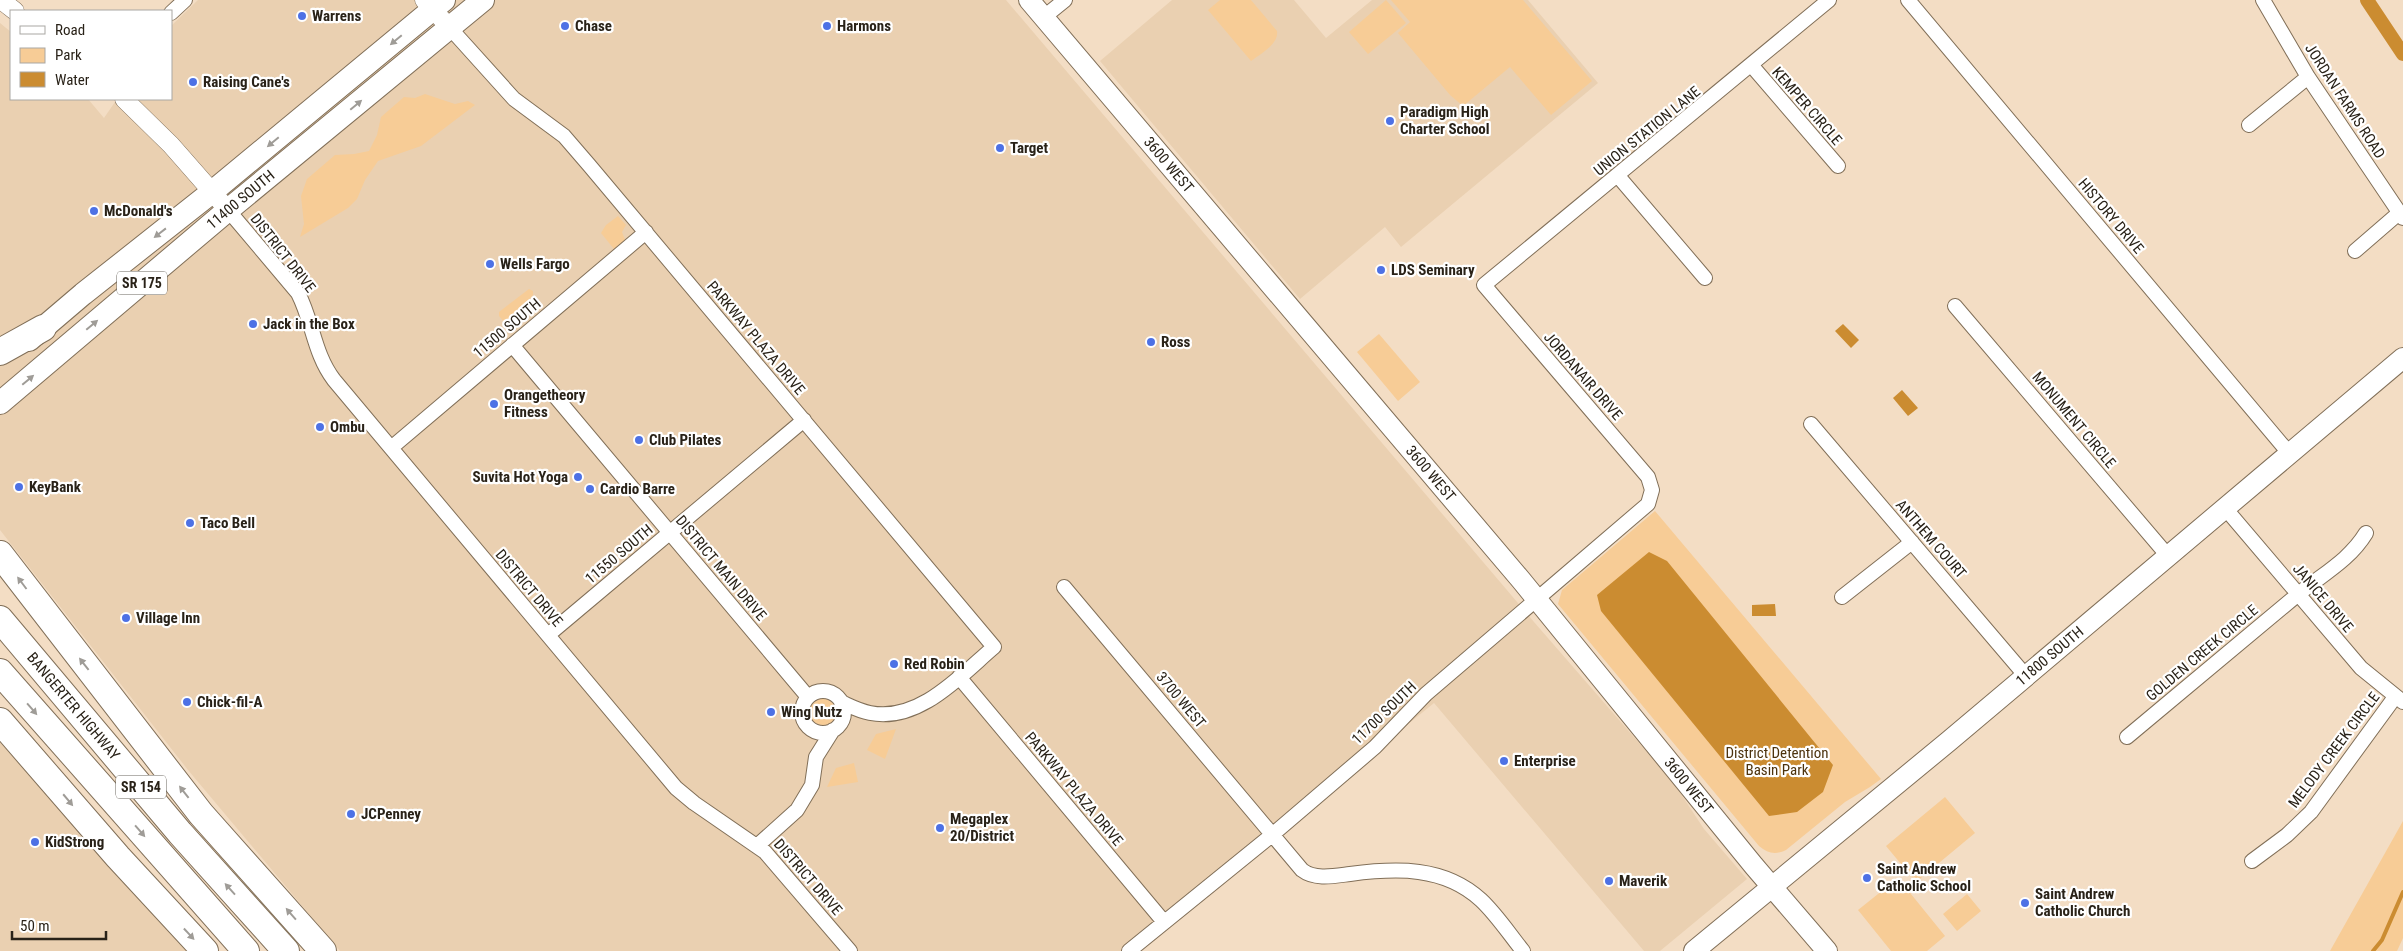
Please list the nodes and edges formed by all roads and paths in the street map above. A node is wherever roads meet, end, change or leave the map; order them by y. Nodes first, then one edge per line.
1 (0, 0) edge
2 (185, 0) edge
3 (483, 0) edge
4 (1029, 0) edge
5 (1064, 0) edge
6 (1829, 0) edge
7 (1908, 0) edge
8 (2263, 0) edge
9 (434, 3) edge
10 (14, 10) edge
11 (172, 12) edge
12 (1044, 17) junction
13 (450, 28) junction
14 (1752, 66) junction
15 (2308, 77) junction
16 (125, 100) edge
17 (2248, 125) dead end
18 (1838, 166) dead end
19 (1618, 176) junction
20 (212, 192) junction
21 (228, 210) junction
22 (2401, 215) edge
23 (646, 232) junction
24 (2355, 251) dead end
25 (1705, 278) dead end
26 (1484, 285) joint
27 (1955, 306) dead end
28 (43, 328) junction
29 (512, 345) junction
30 (0, 352) edge
31 (2403, 358) edge
32 (0, 364) edge
33 (0, 403) edge
34 (804, 420) junction
35 (1811, 424) dead end
36 (390, 448) junction
37 (2289, 453) junction
38 (1652, 490) joint
39 (2225, 508) junction
40 (670, 532) junction
41 (2366, 533) dead end
42 (1912, 542) junction
43 (0, 554) edge
44 (2168, 556) junction
45 (1064, 588) dead end
46 (2298, 594) junction
47 (1842, 597) dead end
48 (1537, 599) junction
49 (0, 619) edge
50 (548, 635) junction
51 (0, 672) edge
52 (2025, 675) junction
53 (958, 677) junction
54 (808, 697) junction
55 (2399, 699) edge
56 (841, 702) junction
57 (871, 714) junction
58 (0, 721) edge
59 (836, 728) junction
60 (810, 729) junction
61 (2127, 737) dead end
62 (816, 757) junction
63 (1272, 835) junction
64 (758, 845) junction
65 (2252, 861) dead end
66 (1771, 886) junction
67 (1164, 922) junction
68 (205, 951) edge
69 (246, 951) edge
70 (286, 951) edge
71 (323, 951) edge
72 (850, 951) edge
73 (1129, 951) edge
74 (1523, 951) edge
75 (1694, 951) edge
76 (1827, 951) edge

1 - 10 street
2 - 11 street
3 - 13 main road, 11400 SOUTH / SR 175
4 - 12 main road, 3600 WEST
5 - 12 street
6 - 14 street, UNION STATION LANE
7 - 37 street, HISTORY DRIVE
8 - 15 street, JORDAN FARMS ROAD
9 - 13 street
9 -> 20 main road, 11400 SOUTH / SR 175
12 - 48 main road, 3600 WEST
21 -> 13 main road, 11400 SOUTH / SR 175
13 - 23 street, PARKWAY PLAZA DRIVE
14 - 18 street, KEMPER CIRCLE
14 - 19 street, UNION STATION LANE
15 - 17 street
15 - 22 street, JORDAN FARMS ROAD
16 - 20 street
19 - 25 street
19 - 26 street, UNION STATION LANE
20 - 21 street
20 -> 28 main road, 11400 SOUTH / SR 175
33 -> 21 main road, 11400 SOUTH / SR 175
21 - 36 street, DISTRICT DRIVE
22 - 24 street
23 - 29 street, 11500 SOUTH
23 - 34 street, PARKWAY PLAZA DRIVE
26 - 38 street, JORDANAIR DRIVE
27 - 44 street, MONUMENT CIRCLE
28 - 30 highway
28 - 32 main road, 11400 SOUTH / SR 175
29 - 36 street, 11500 SOUTH
29 - 40 street, DISTRICT MAIN DRIVE
31 - 37 main road, 11800 SOUTH
34 - 40 street, 11550 SOUTH
34 - 53 street, PARKWAY PLAZA DRIVE
35 - 42 street, ANTHEM COURT
36 - 50 street, DISTRICT DRIVE
37 - 39 main road, 11800 SOUTH
38 - 48 street, 11700 SOUTH
39 - 44 main road, 11800 SOUTH
39 - 46 street, JANICE DRIVE
40 - 50 street, 11550 SOUTH
40 - 54 street, DISTRICT MAIN DRIVE
41 - 46 street, GOLDEN CREEK CIRCLE
42 - 47 street
42 - 52 street, ANTHEM COURT
71 -> 43 highway
44 - 52 main road, 11800 SOUTH
45 - 63 street, 3700 WEST
46 - 55 street, JANICE DRIVE
46 - 61 street, GOLDEN CREEK CIRCLE
48 - 63 street, 11700 SOUTH
48 - 66 main road, 3600 WEST
70 -> 49 highway, BANGERTER HIGHWAY / SR 154
50 - 64 street, DISTRICT DRIVE
51 -> 69 highway, BANGERTER HIGHWAY / SR 154
52 - 66 main road, 11800 SOUTH
53 - 57 street, PARKWAY PLAZA DRIVE
53 - 67 street, PARKWAY PLAZA DRIVE
54 - 56 street
54 - 60 street
55 - 65 street, MELODY CREEK CIRCLE
56 - 57 street, PARKWAY PLAZA DRIVE
56 - 59 street
57 - 59 street, PARKWAY PLAZA DRIVE
58 -> 68 highway
59 - 60 street
59 - 62 street
60 - 62 street
62 - 64 street
63 - 67 street, 11700 SOUTH
63 - 74 street, 3700 WEST
64 - 72 street, DISTRICT DRIVE
66 - 75 main road, 11800 SOUTH
66 - 76 main road, 3600 WEST
67 - 73 street, 11700 SOUTH

